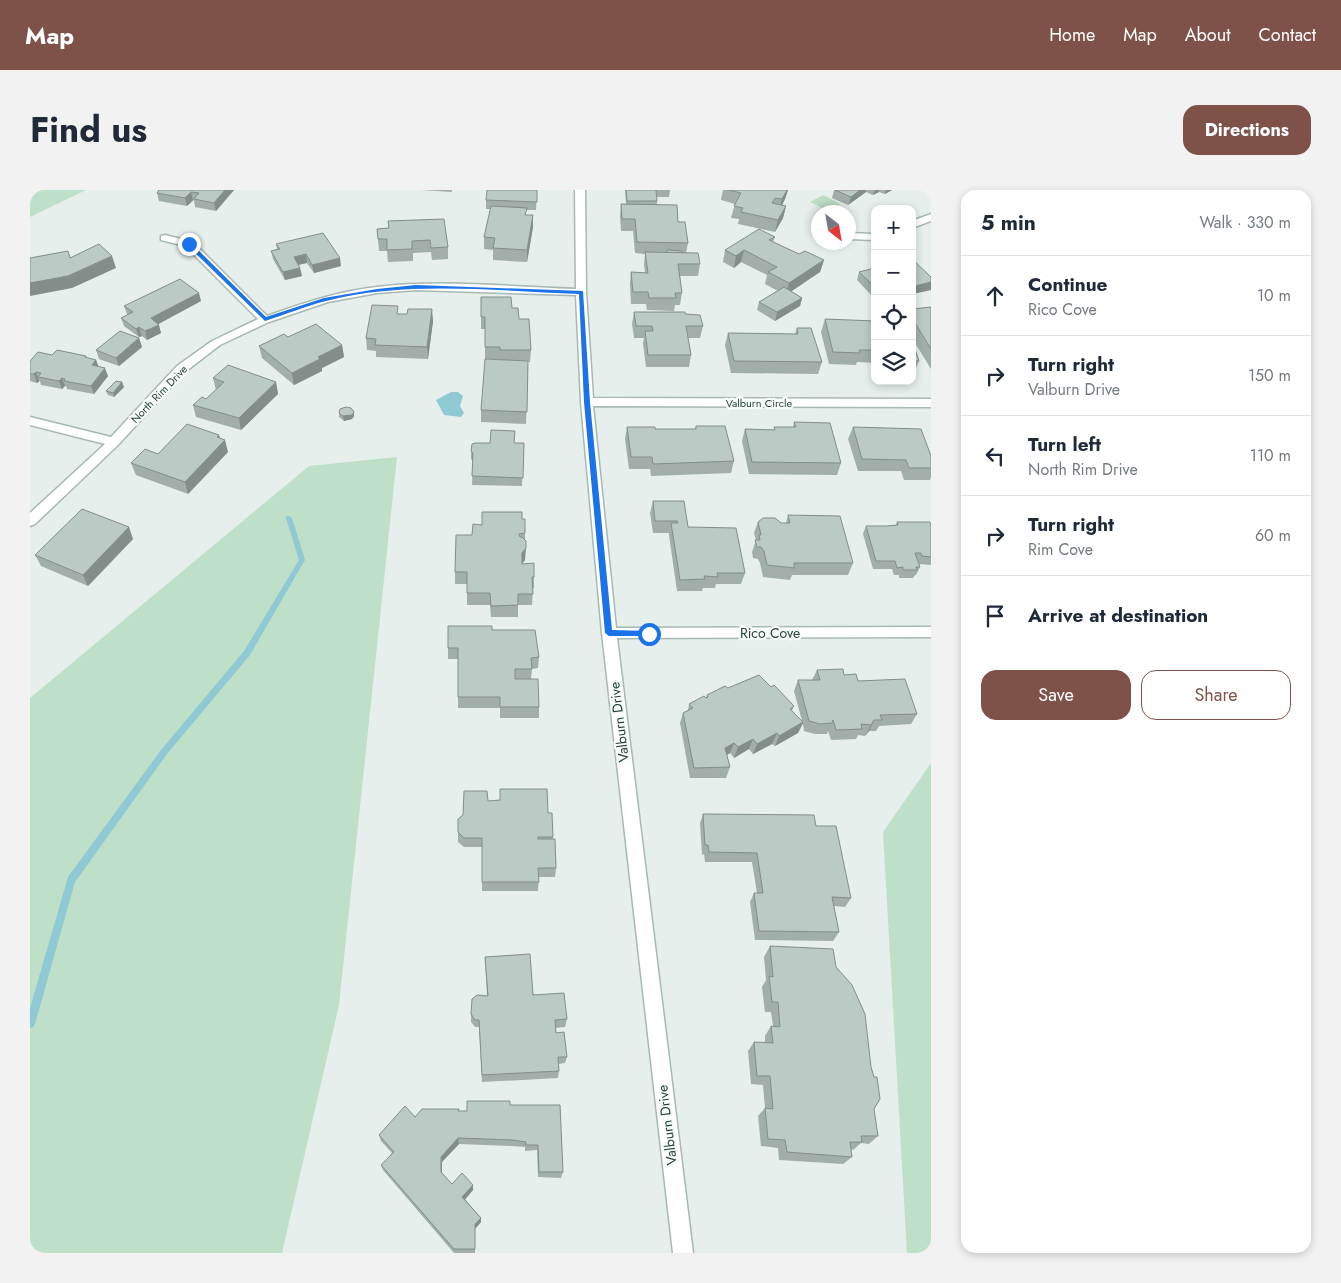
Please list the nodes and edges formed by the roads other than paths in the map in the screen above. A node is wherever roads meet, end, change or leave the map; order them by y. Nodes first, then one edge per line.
1 (580, 190) edge
2 (931, 217) edge
3 (916, 223) edge
4 (856, 236) edge
5 (871, 237) edge
6 (165, 238) dead end
7 (581, 292) junction
8 (265, 320) junction
9 (587, 402) junction
10 (931, 403) edge
11 (30, 421) edge
12 (114, 442) junction
13 (30, 521) edge
14 (931, 632) edge
15 (609, 633) junction
16 (682, 1253) edge

1 - 7 street, Valburn Drive
2 - 3 street
4 - 5 street
6 - 8 street
7 - 8 street, North Rim Drive
7 - 9 street, Valburn Drive
8 - 12 street, North Rim Drive
9 - 10 street, Valburn Circle
9 - 15 street, Valburn Drive
11 - 12 street
12 - 13 street, North Rim Drive
14 - 15 street, Rico Cove
15 - 16 street, Valburn Drive

